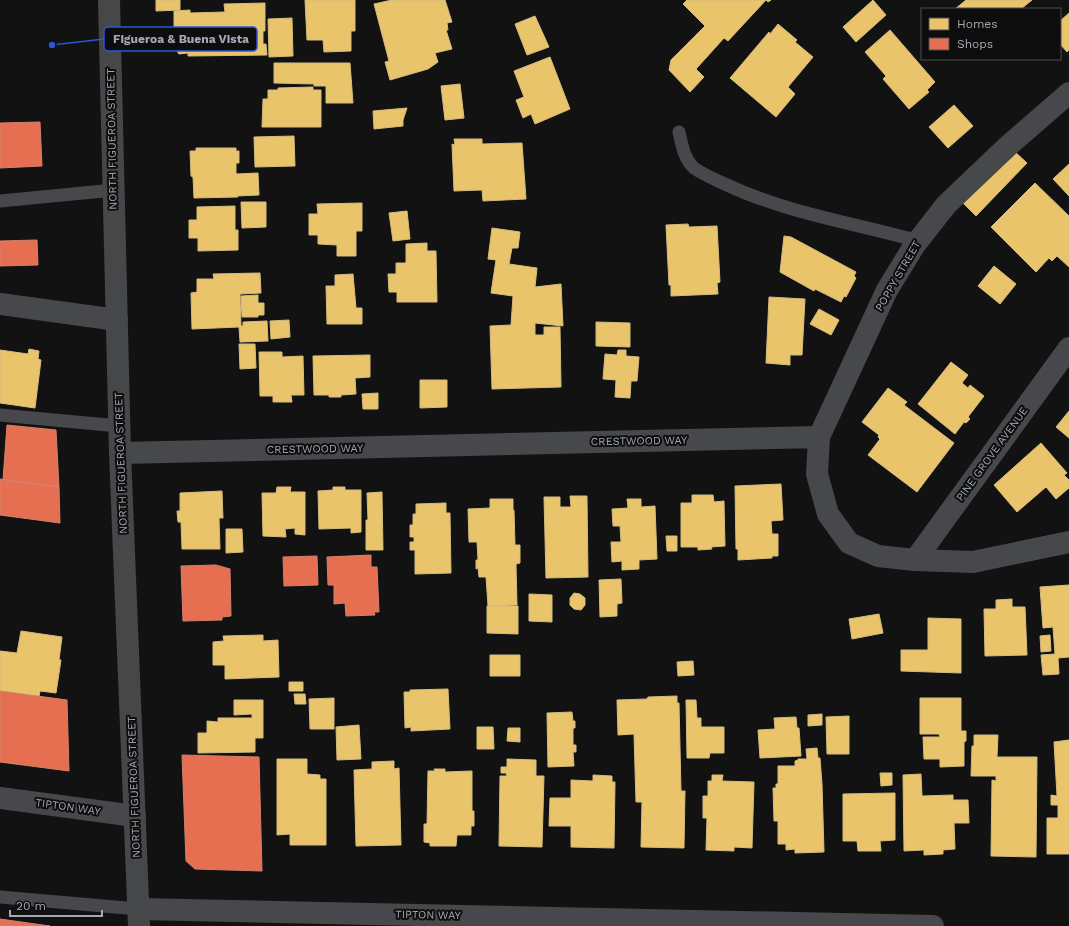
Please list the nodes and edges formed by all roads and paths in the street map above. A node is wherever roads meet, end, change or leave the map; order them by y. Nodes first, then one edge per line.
1 (109, 0) edge
2 (1069, 93) edge
3 (679, 132) dead end
4 (114, 190) junction
5 (0, 201) edge
6 (918, 242) junction
7 (0, 304) edge
8 (116, 320) junction
9 (1069, 348) edge
10 (0, 415) edge
11 (119, 426) junction
12 (819, 437) junction
13 (120, 453) junction
14 (1069, 542) edge
15 (915, 560) junction
16 (0, 798) edge
17 (135, 816) junction
18 (0, 898) edge
19 (139, 918) edge
20 (933, 926) edge

1 - 4 main road, NORTH FIGUEROA STREET
2 - 6 street, POPPY STREET
3 - 6 lane
4 - 5 lane
4 - 8 main road, NORTH FIGUEROA STREET
6 - 12 street, POPPY STREET
7 - 8 street
8 - 11 main road, NORTH FIGUEROA STREET
9 - 15 street, PINE GROVE AVENUE
10 - 11 lane
11 - 13 main road, NORTH FIGUEROA STREET
12 - 13 street, CRESTWOOD WAY
12 - 15 street
13 - 17 main road, NORTH FIGUEROA STREET
14 - 15 street
16 - 17 street, TIPTON WAY
17 - 19 main road, NORTH FIGUEROA STREET
18 - 19 lane
19 - 20 street, TIPTON WAY

